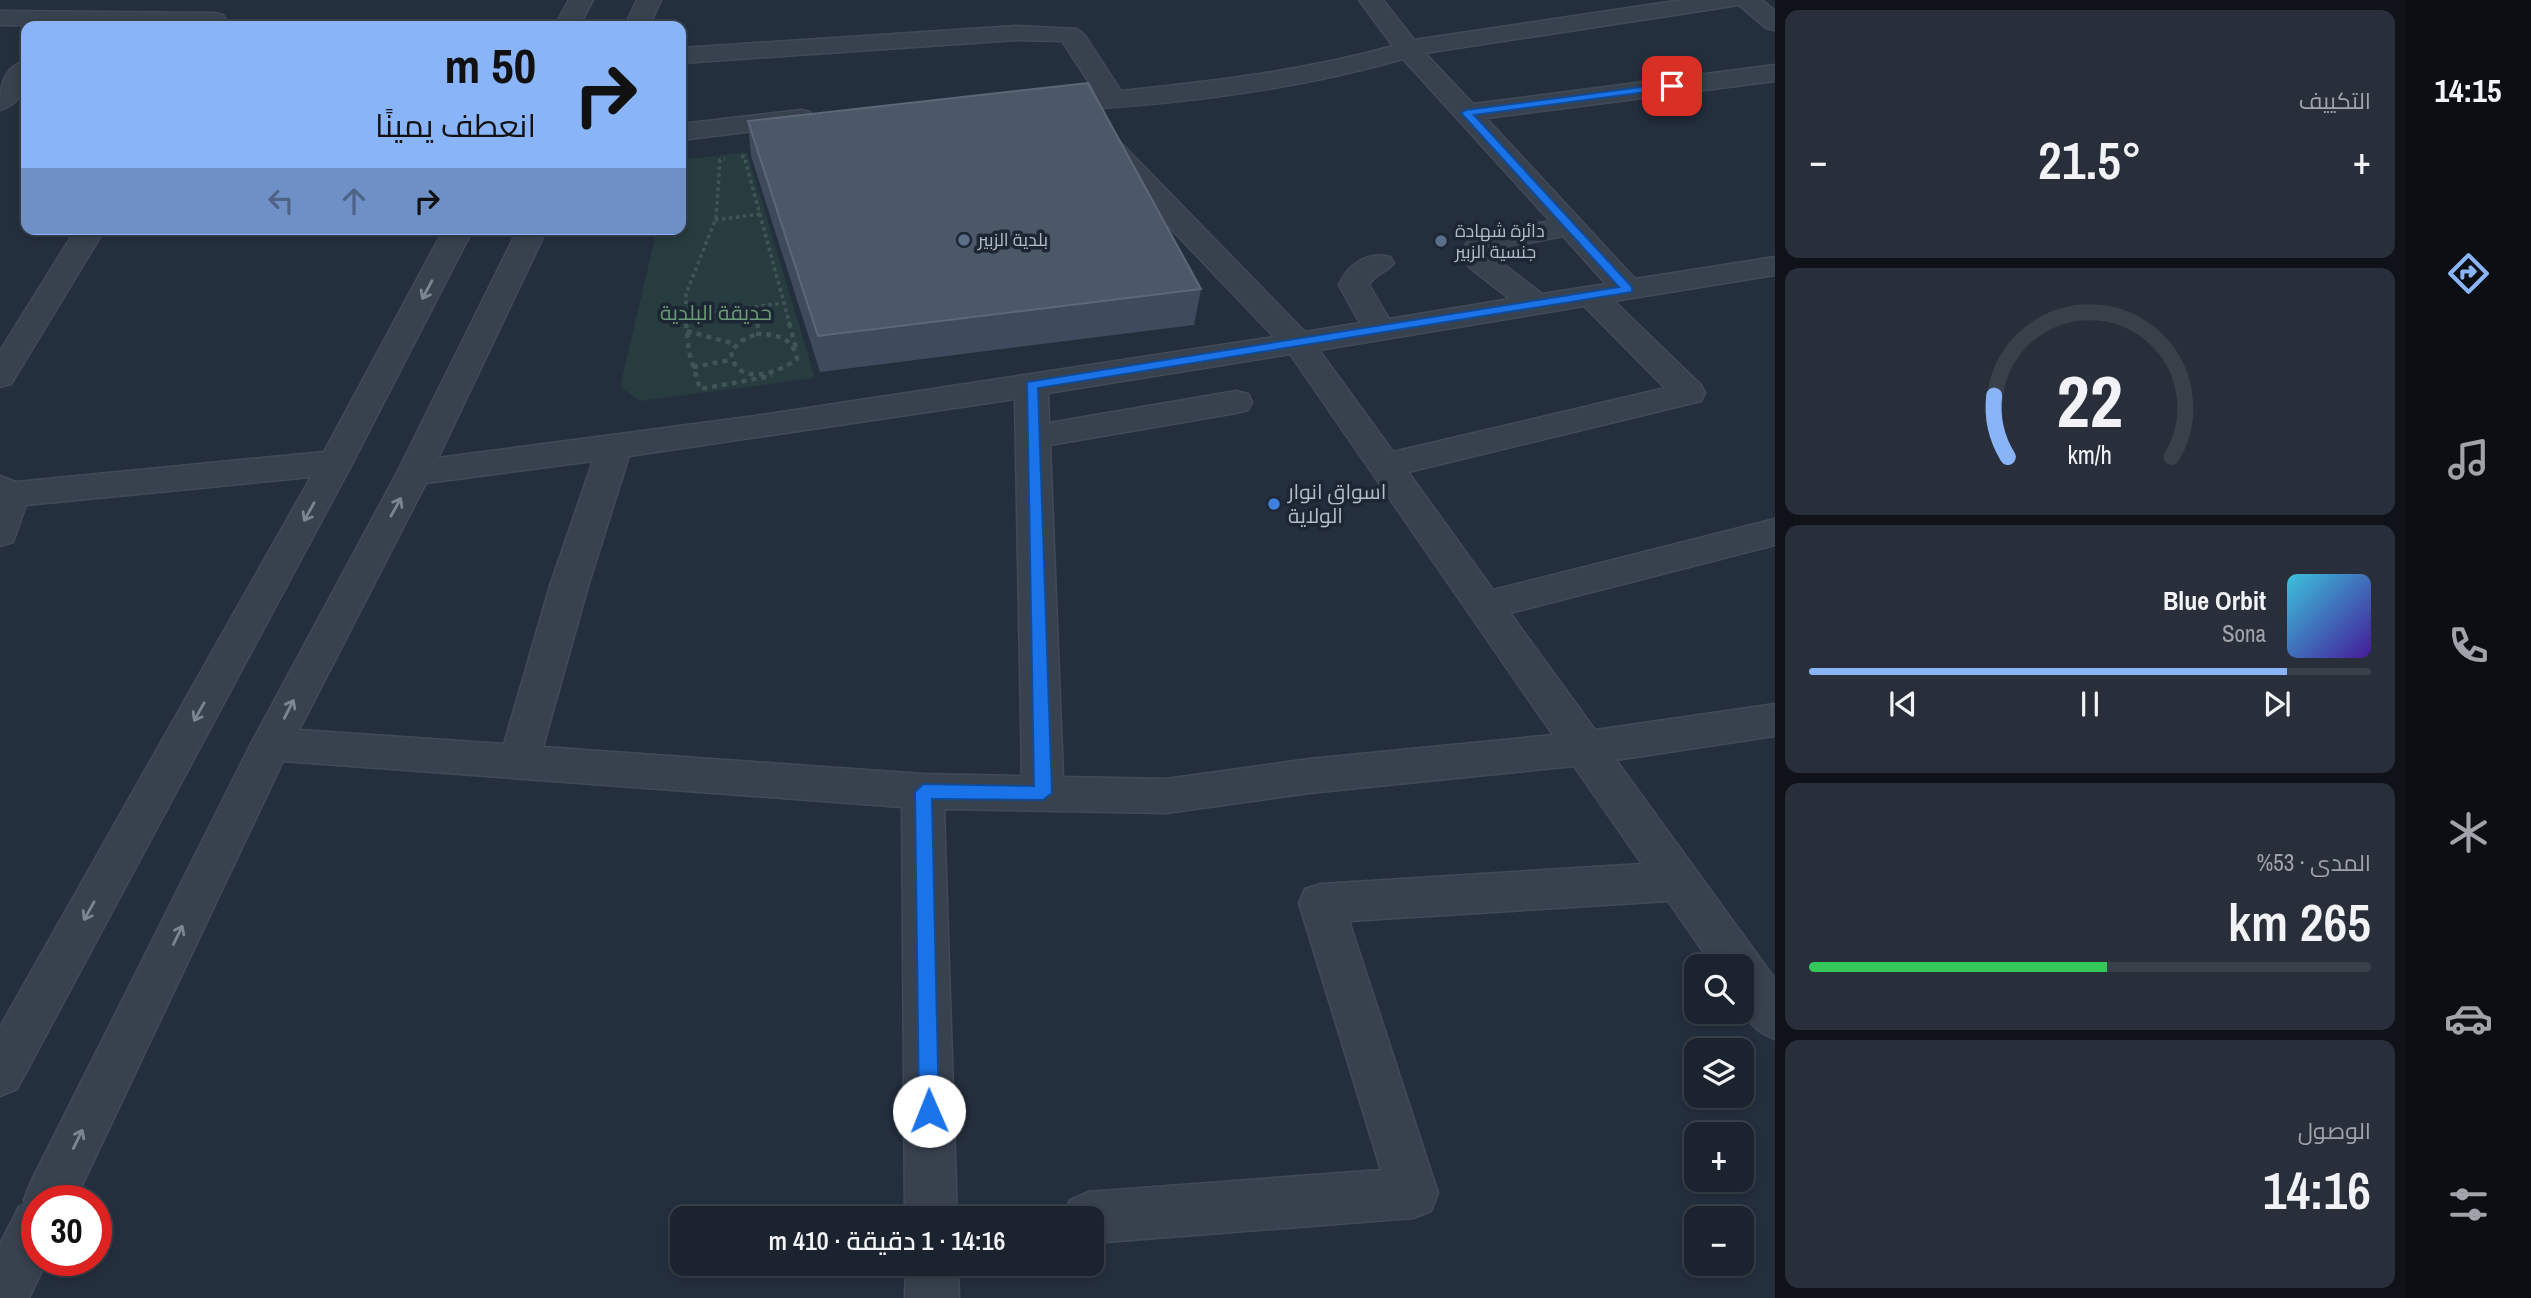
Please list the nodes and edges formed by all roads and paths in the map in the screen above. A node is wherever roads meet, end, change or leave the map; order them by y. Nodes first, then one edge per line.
1 (231, 0) edge
2 (581, 0) edge
3 (649, 0) edge
4 (1371, 0) edge
5 (1732, 0) edge
6 (1747, 0) edge
7 (0, 18) edge
8 (47, 21) edge
9 (214, 21) edge
10 (570, 21) edge
11 (639, 21) edge
12 (1775, 23) edge
13 (1408, 50) junction
14 (686, 55) edge
15 (1775, 73) edge
16 (21, 75) edge
17 (1114, 100) junction
18 (0, 102) edge
19 (1016, 105) edge
20 (1466, 113) junction
21 (826, 118) edge
22 (686, 131) edge
23 (1107, 146) edge
24 (760, 214) junction
25 (715, 220) junction
26 (1570, 226) junction
27 (87, 235) edge
28 (456, 235) edge
29 (530, 235) edge
30 (1378, 263) dead end
31 (1775, 267) edge
32 (1628, 290) junction
33 (1590, 295) junction
34 (784, 303) junction
35 (1535, 304) junction
36 (753, 307) junction
37 (685, 316) junction
38 (1379, 329) junction
39 (687, 331) junction
40 (760, 334) junction
41 (1297, 342) junction
42 (735, 344) junction
43 (796, 348) junction
44 (730, 360) junction
45 (693, 367) junction
46 (772, 376) junction
47 (0, 377) edge
48 (1031, 385) junction
49 (1236, 402) dead end
50 (1033, 437) junction
51 (615, 448) junction
52 (336, 462) junction
53 (1385, 466) junction
54 (414, 473) junction
55 (4, 493) edge
56 (1775, 532) edge
57 (0, 533) edge
58 (1483, 606) junction
59 (1775, 720) edge
60 (271, 744) junction
61 (1585, 748) junction
62 (519, 761) junction
63 (923, 792) junction
64 (1043, 793) junction
65 (1678, 881) junction
66 (1730, 954) edge
67 (1754, 988) edge
68 (1775, 1017) edge
69 (0, 1073) edge
70 (55, 1185) edge
71 (931, 1206) edge
72 (1104, 1217) edge
73 (21, 1257) edge
74 (932, 1276) edge
75 (1, 1298) edge
76 (932, 1298) edge

1 - 9 street
2 - 10 street
3 - 11 street
4 - 13 street
5 - 13 street
6 - 12 street
7 - 8 street
13 - 17 street
13 - 20 street
14 - 17 street
15 - 20 street
16 - 18 street
17 - 19 street
20 - 26 street
21 - 22 street
23 - 41 street
24 - 25 path
24 - 25 path
24 - 34 path
25 - 37 path
26 - 32 street
26 - 35 street
27 - 47 street
28 -> 52 street
29 - 54 street
30 - 38 street
31 - 32 street
32 - 33 street
33 - 35 street
33 - 53 street
34 - 36 path
34 - 43 path
35 - 38 street
36 - 37 path
36 - 40 path
37 - 39 path
38 - 41 street
39 - 42 path
39 - 45 path
40 - 42 path
40 - 43 path
41 - 48 street
41 - 53 street
42 - 44 path
43 - 46 path
44 - 45 path
44 - 46 path
45 - 46 path
48 - 50 street
48 - 51 street
49 - 50 street
50 - 64 street
51 - 54 street
51 - 62 street
52 - 55 street
52 -> 69 street
53 - 58 street
60 -> 54 street
55 - 57 street
56 - 58 street
58 - 61 street
59 - 61 street
60 - 62 street
70 -> 60 street
61 - 64 street
61 - 65 street
62 - 63 street
63 - 64 street
63 - 71 street
65 - 66 street
65 - 72 street
67 - 68 street
73 - 75 street
74 - 76 street

